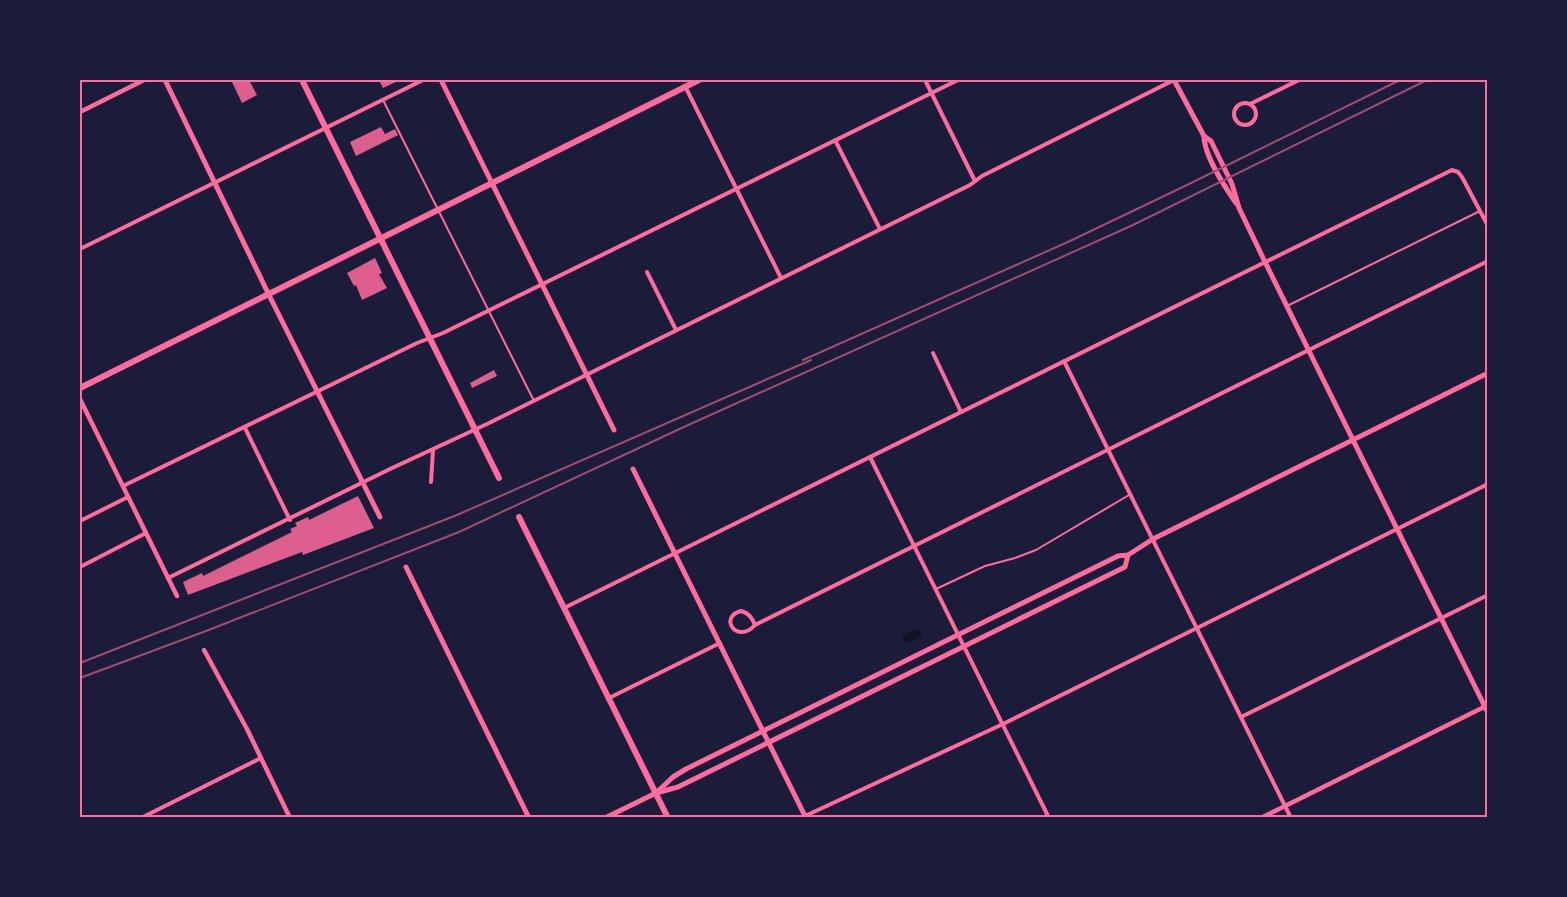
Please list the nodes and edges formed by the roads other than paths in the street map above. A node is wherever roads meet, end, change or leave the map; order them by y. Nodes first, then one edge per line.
1 (144, 80) edge
2 (165, 80) edge
3 (302, 80) edge
4 (423, 80) edge
5 (441, 80) edge
6 (699, 80) edge
7 (925, 80) edge
8 (958, 80) edge
9 (1174, 80) edge
10 (1299, 80) edge
11 (684, 83) edge
12 (932, 93) junction
13 (383, 99) junction
14 (1250, 104) junction
15 (80, 112) edge
16 (326, 127) junction
17 (835, 140) junction
18 (975, 181) junction
19 (491, 182) junction
20 (215, 183) junction
21 (736, 189) junction
22 (438, 209) junction
23 (1480, 211) junction
24 (1488, 226) edge
25 (880, 229) junction
26 (380, 238) junction
27 (80, 249) edge
28 (1488, 261) edge
29 (1265, 262) junction
30 (647, 272) dead end
31 (781, 278) junction
32 (542, 284) junction
33 (268, 293) junction
34 (1287, 306) junction
35 (489, 310) junction
36 (676, 330) junction
37 (430, 338) junction
38 (1309, 351) junction
39 (933, 353) dead end
40 (1065, 361) junction
41 (1488, 373) edge
42 (586, 375) junction
43 (80, 388) edge
44 (317, 392) junction
45 (80, 399) edge
46 (534, 401) junction
47 (961, 412) junction
48 (244, 428) junction
49 (475, 429) junction
50 (614, 430) dead end
51 (1353, 440) junction
52 (433, 449) junction
53 (1108, 449) junction
54 (870, 457) junction
55 (633, 470) dead end
56 (500, 478) dead end
57 (430, 482) dead end
58 (363, 483) junction
59 (1488, 484) edge
60 (123, 486) junction
61 (1131, 494) junction
62 (128, 497) junction
63 (380, 516) dead end
64 (519, 517) dead end
65 (290, 520) junction
66 (80, 521) edge
67 (1396, 529) junction
68 (146, 533) junction
69 (1153, 539) junction
70 (915, 546) junction
71 (675, 553) junction
72 (1128, 555) junction
73 (80, 567) edge
74 (406, 567) dead end
75 (168, 578) junction
76 (936, 588) junction
77 (1488, 595) edge
78 (177, 596) dead end
79 (564, 608) junction
80 (1440, 617) junction
81 (755, 625) junction
82 (1197, 627) junction
83 (958, 634) junction
84 (720, 643) junction
85 (964, 646) junction
86 (204, 650) dead end
87 (609, 698) junction
88 (1487, 708) edge
89 (1241, 717) junction
90 (1003, 724) junction
91 (763, 730) junction
92 (769, 743) junction
93 (261, 758) junction
94 (656, 793) junction
95 (1285, 806) junction
96 (806, 817) edge
97 (141, 818) edge
98 (290, 818) edge
99 (529, 818) edge
100 (605, 818) edge
101 (668, 818) edge
102 (1049, 818) edge
103 (1261, 818) edge
104 (1291, 818) edge

1 - 15 street
2 - 20 main road
3 - 16 main road
4 - 13 street
5 - 19 main road
6 - 11 main road
7 - 12 street
8 - 12 street
9 - 18 street
9 - 29 main road
10 - 14 street
11 - 19 main road
11 - 21 street
12 - 17 street
12 - 18 street
13 - 16 street
13 - 22 lane
14 - 14 street
16 - 20 street
16 - 26 main road
17 - 21 street
17 - 25 street
18 - 25 street
19 - 22 main road
19 - 32 main road
20 - 27 street
20 - 33 main road
21 - 31 street
21 - 32 street
22 - 26 main road
22 - 35 lane
23 - 24 street
23 - 29 street
23 - 34 lane
25 - 31 street
26 - 33 main road
26 - 37 main road
28 - 38 street
29 - 34 main road
29 - 40 street
30 - 36 street
31 - 36 street
32 - 35 street
32 - 42 main road
33 - 43 main road
33 - 44 main road
34 - 38 main road
35 - 37 street
35 - 46 lane
36 - 42 street
37 - 44 street
37 - 49 main road
38 - 51 main road
38 - 53 street
39 - 47 street
40 - 47 street
40 - 53 street
41 - 51 main road
42 - 46 street
42 - 50 main road
44 - 48 street
44 - 58 main road
45 - 60 street
46 - 49 street
47 - 54 street
48 - 60 street
48 - 65 street
49 - 52 street
49 - 56 main road
51 - 67 main road
51 - 69 main road
52 - 57 street
52 - 58 street
53 - 61 street
53 - 70 street
54 - 70 street
54 - 71 street
55 - 71 main road
58 - 63 main road
58 - 65 street
59 - 67 street
60 - 62 street
61 - 69 street
61 - 76 lane
62 - 66 street
62 - 68 street
64 - 79 main road
65 - 75 street
67 - 80 main road
67 - 82 street
68 - 73 street
68 - 75 street
69 - 72 main road
69 - 82 street
70 - 76 street
70 - 81 street
71 - 79 street
71 - 84 main road
72 - 83 main road
72 - 85 main road
74 - 99 main road
75 - 78 street
76 - 83 street
77 - 80 street
79 - 87 main road
80 - 88 main road
80 - 89 street
81 - 81 street
82 - 89 street
82 - 90 street
83 - 85 street
83 - 91 main road
84 - 87 street
84 - 91 main road
85 - 90 street
85 - 92 main road
86 - 93 street
87 - 94 main road
88 - 95 street
89 - 95 street
90 - 96 street
90 - 102 street
91 - 92 main road
91 - 94 main road
92 - 94 main road
92 - 96 main road
93 - 97 street
93 - 98 street
94 - 100 main road
94 - 101 main road
95 - 103 street
95 - 104 street

